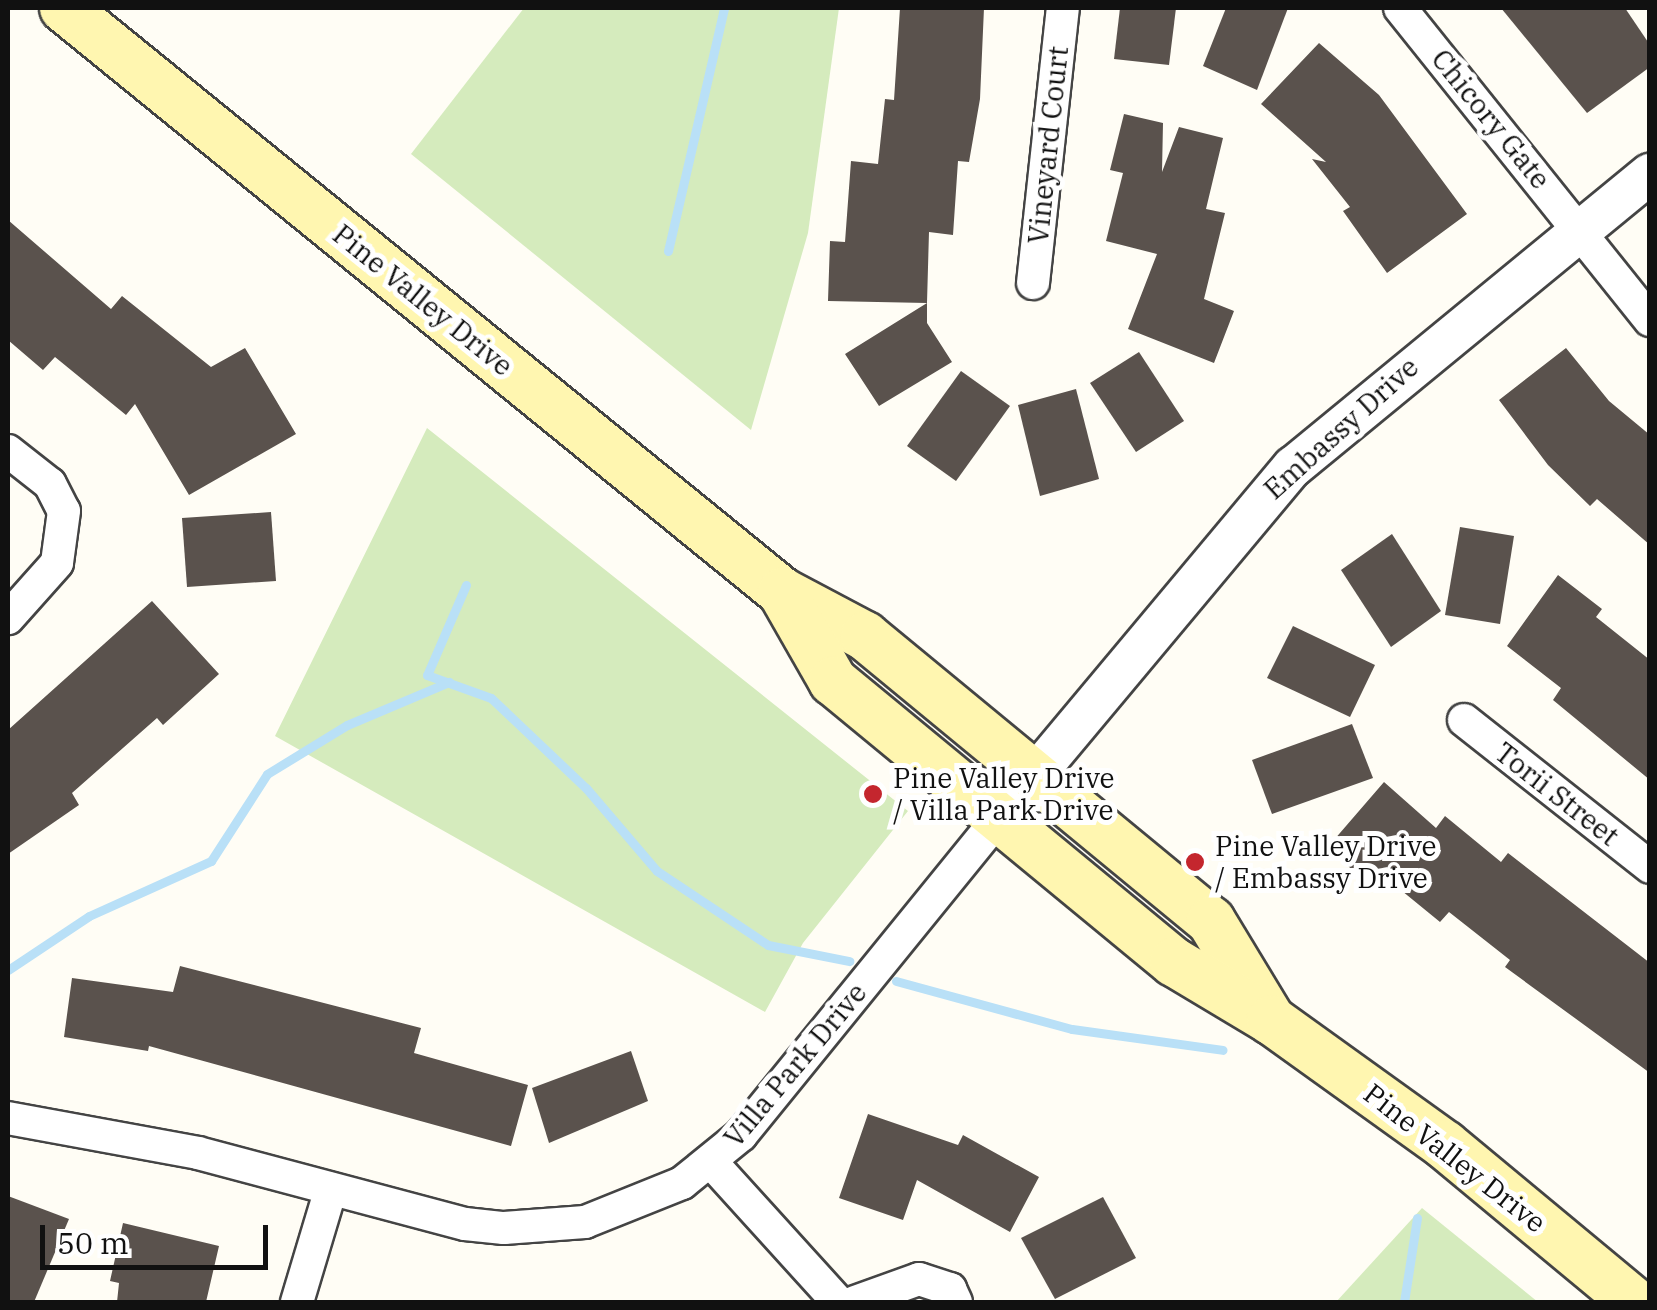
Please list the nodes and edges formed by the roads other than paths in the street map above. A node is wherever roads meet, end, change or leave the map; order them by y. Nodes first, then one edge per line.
1 (64, 8) edge
2 (1063, 8) edge
3 (1400, 8) edge
4 (1650, 174) edge
5 (1580, 232) junction
6 (1033, 282) dead end
7 (1650, 320) edge
8 (8, 451) edge
9 (782, 592) junction
10 (8, 618) edge
11 (1464, 720) dead end
12 (1034, 776) junction
13 (1000, 818) junction
14 (1650, 867) edge
15 (1271, 1020) junction
16 (8, 1118) edge
17 (712, 1163) junction
18 (331, 1189) junction
19 (296, 1302) edge
20 (838, 1302) edge
21 (855, 1302) edge
22 (956, 1302) edge
23 (1634, 1302) edge

1 - 9 main road, Pine Valley Drive
2 - 6 street, Vineyard Court
3 - 5 street, Chicory Gate
4 - 5 street, Embassy Drive
5 - 7 street, Chicory Gate
5 - 12 street, Embassy Drive
8 - 10 street
9 - 12 main road, Pine Valley Drive
9 - 13 main road, Pine Valley Drive
11 - 14 street, Torii Street
12 - 13 street, Embassy Drive
12 - 15 main road, Pine Valley Drive
13 - 15 main road, Pine Valley Drive
13 - 17 street, Villa Park Drive
15 - 23 main road, Pine Valley Drive
16 - 18 street, Villa Park Drive
17 - 18 street, Villa Park Drive
17 - 20 street
18 - 19 street
21 - 22 street

